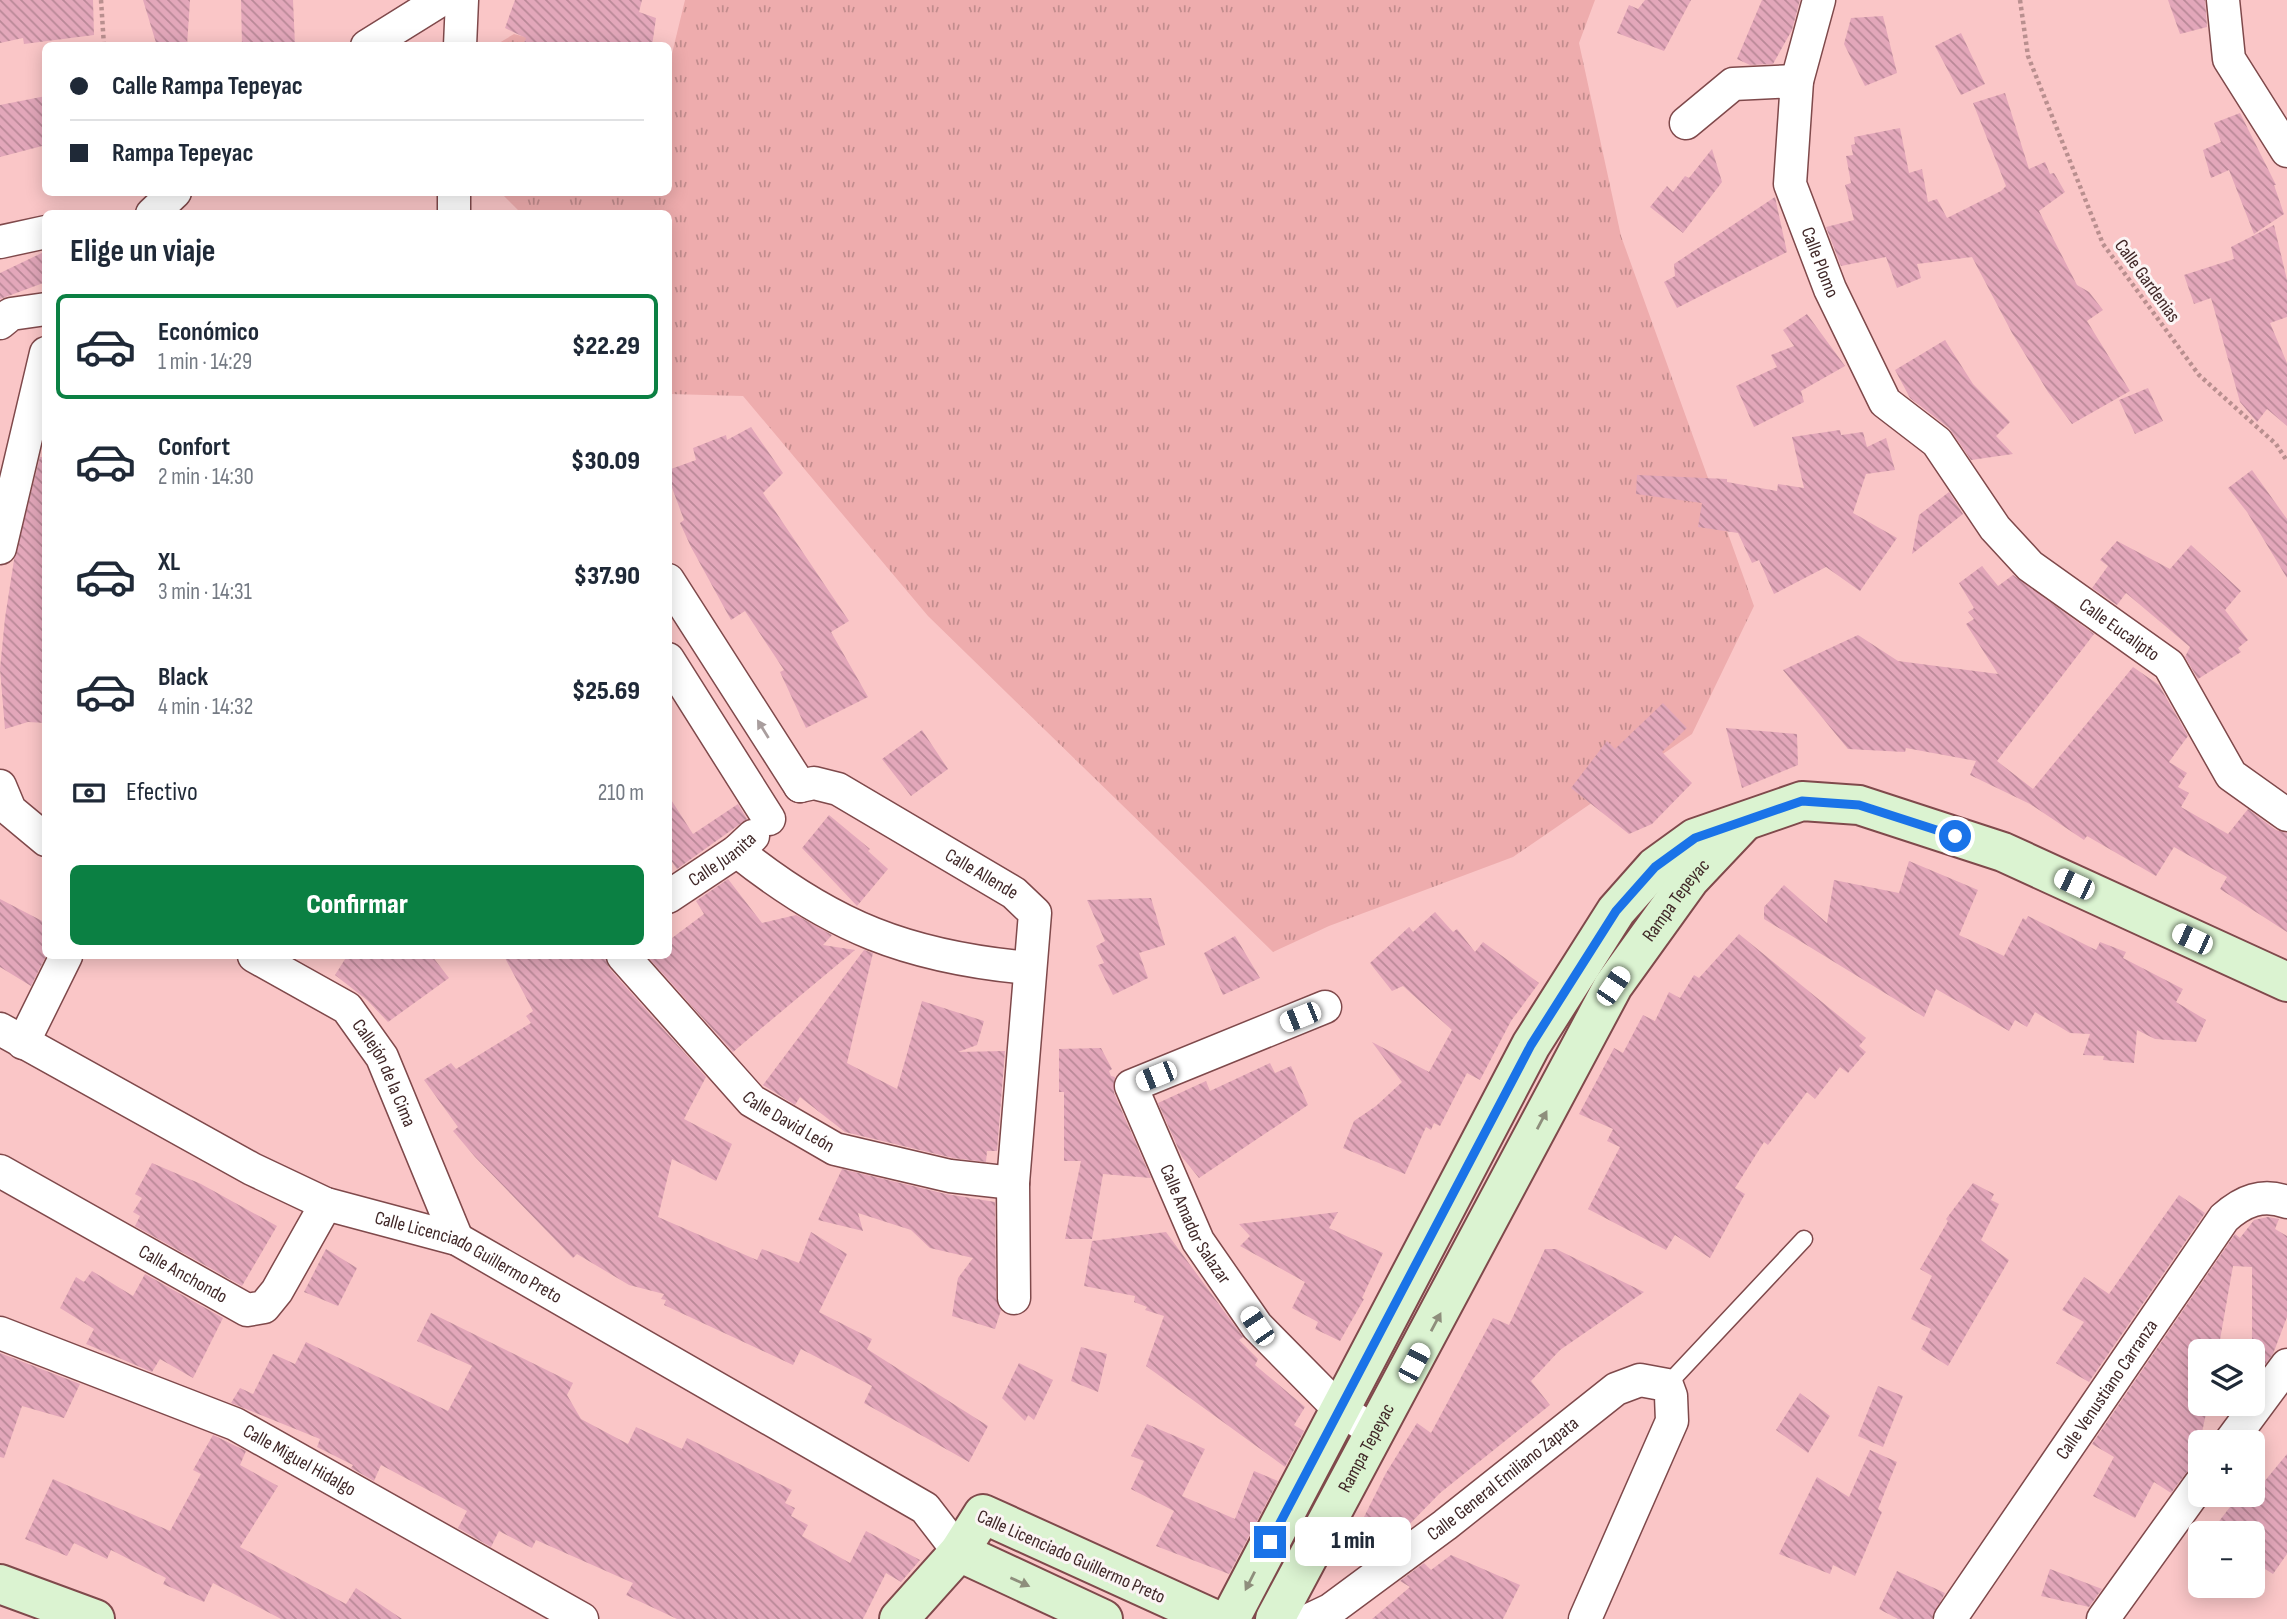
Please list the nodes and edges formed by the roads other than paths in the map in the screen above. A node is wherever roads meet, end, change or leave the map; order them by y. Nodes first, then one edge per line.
1 (442, 0) edge
2 (462, 0) edge
3 (1819, 0) edge
4 (2223, 0) edge
5 (374, 42) edge
6 (460, 42) edge
7 (1797, 81) junction
8 (1685, 123) dead end
9 (2287, 151) edge
10 (171, 196) edge
11 (156, 210) edge
12 (42, 233) edge
13 (0, 242) edge
14 (42, 310) edge
15 (0, 323) edge
16 (42, 370) edge
17 (1968, 483) joint
18 (0, 548) edge
19 (672, 586) edge
20 (672, 665) edge
21 (0, 786) edge
22 (800, 786) junction
23 (2287, 815) edge
24 (769, 819) junction
25 (1745, 820) junction
26 (42, 837) edge
27 (737, 851) junction
28 (672, 894) edge
29 (64, 959) edge
30 (259, 959) edge
31 (626, 959) edge
32 (1029, 968) junction
33 (2287, 982) edge
34 (1325, 1007) dead end
35 (11, 1036) edge
36 (0, 1171) edge
37 (1013, 1183) junction
38 (2287, 1202) edge
39 (326, 1204) junction
40 (457, 1238) junction
41 (1804, 1239) dead end
42 (1014, 1298) dead end
43 (0, 1333) edge
44 (2287, 1364) edge
45 (1667, 1385) junction
46 (1339, 1409) junction
47 (2239, 1430) edge
48 (1377, 1433) junction
49 (2188, 1501) edge
50 (925, 1508) junction
51 (983, 1514) junction
52 (959, 1552) junction
53 (0, 1584) edge
54 (95, 1619) edge
55 (582, 1619) edge
56 (900, 1619) edge
57 (1103, 1619) edge
58 (1214, 1619) edge
59 (1230, 1619) edge
60 (1275, 1619) edge
61 (1311, 1619) edge
62 (1585, 1619) edge
63 (1950, 1619) edge
64 (2103, 1619) edge

1 - 5 street
2 - 6 street
3 - 7 street, Calle Plomo
4 - 9 street
7 - 8 street
7 - 17 street, Calle Plomo
10 - 11 street
12 - 13 street
14 - 15 street
16 - 18 street
17 - 23 street, Calle Eucalipto
22 -> 19 street
20 - 24 street
21 - 26 street
22 - 24 street, Calle Juanita
22 - 32 street, Calle Allende
24 - 27 street, Calle Juanita
25 - 33 main road
25 - 46 main road, Rampa Tepeyac
48 -> 25 main road, Rampa Tepeyac
27 - 28 street, Calle Juanita
27 - 32 street
29 - 35 street
30 - 40 street, Callejón de la Cima
31 - 37 street, Calle David León
32 - 37 street, Calle Allende
34 - 46 street, Calle Amador Salazar
35 - 39 street, Calle Licenciado Guillermo Preto
36 - 39 street, Calle Anchondo
37 - 42 street, Calle Allende
38 - 63 street, Calle Venustiano Carranza
39 - 40 street, Calle Licenciado Guillermo Preto
40 - 50 street, Calle Licenciado Guillermo Preto
41 - 45 lane
43 - 55 street, Calle Miguel Hidalgo
44 - 47 street
45 - 61 street, Calle General Emiliano Zapata
45 - 62 street
46 - 48 street, Calle Amador Salazar
46 -> 59 main road, Rampa Tepeyac
48 - 60 main road, Rampa Tepeyac
49 - 64 street
50 - 51 street, Calle Licenciado Guillermo Preto
50 - 52 street, Calle Licenciado Guillermo Preto
51 - 52 main road
51 - 58 main road, Calle Licenciado Guillermo Preto
52 - 56 main road
52 -> 57 main road, Calle Licenciado Guillermo Preto
53 - 54 main road

